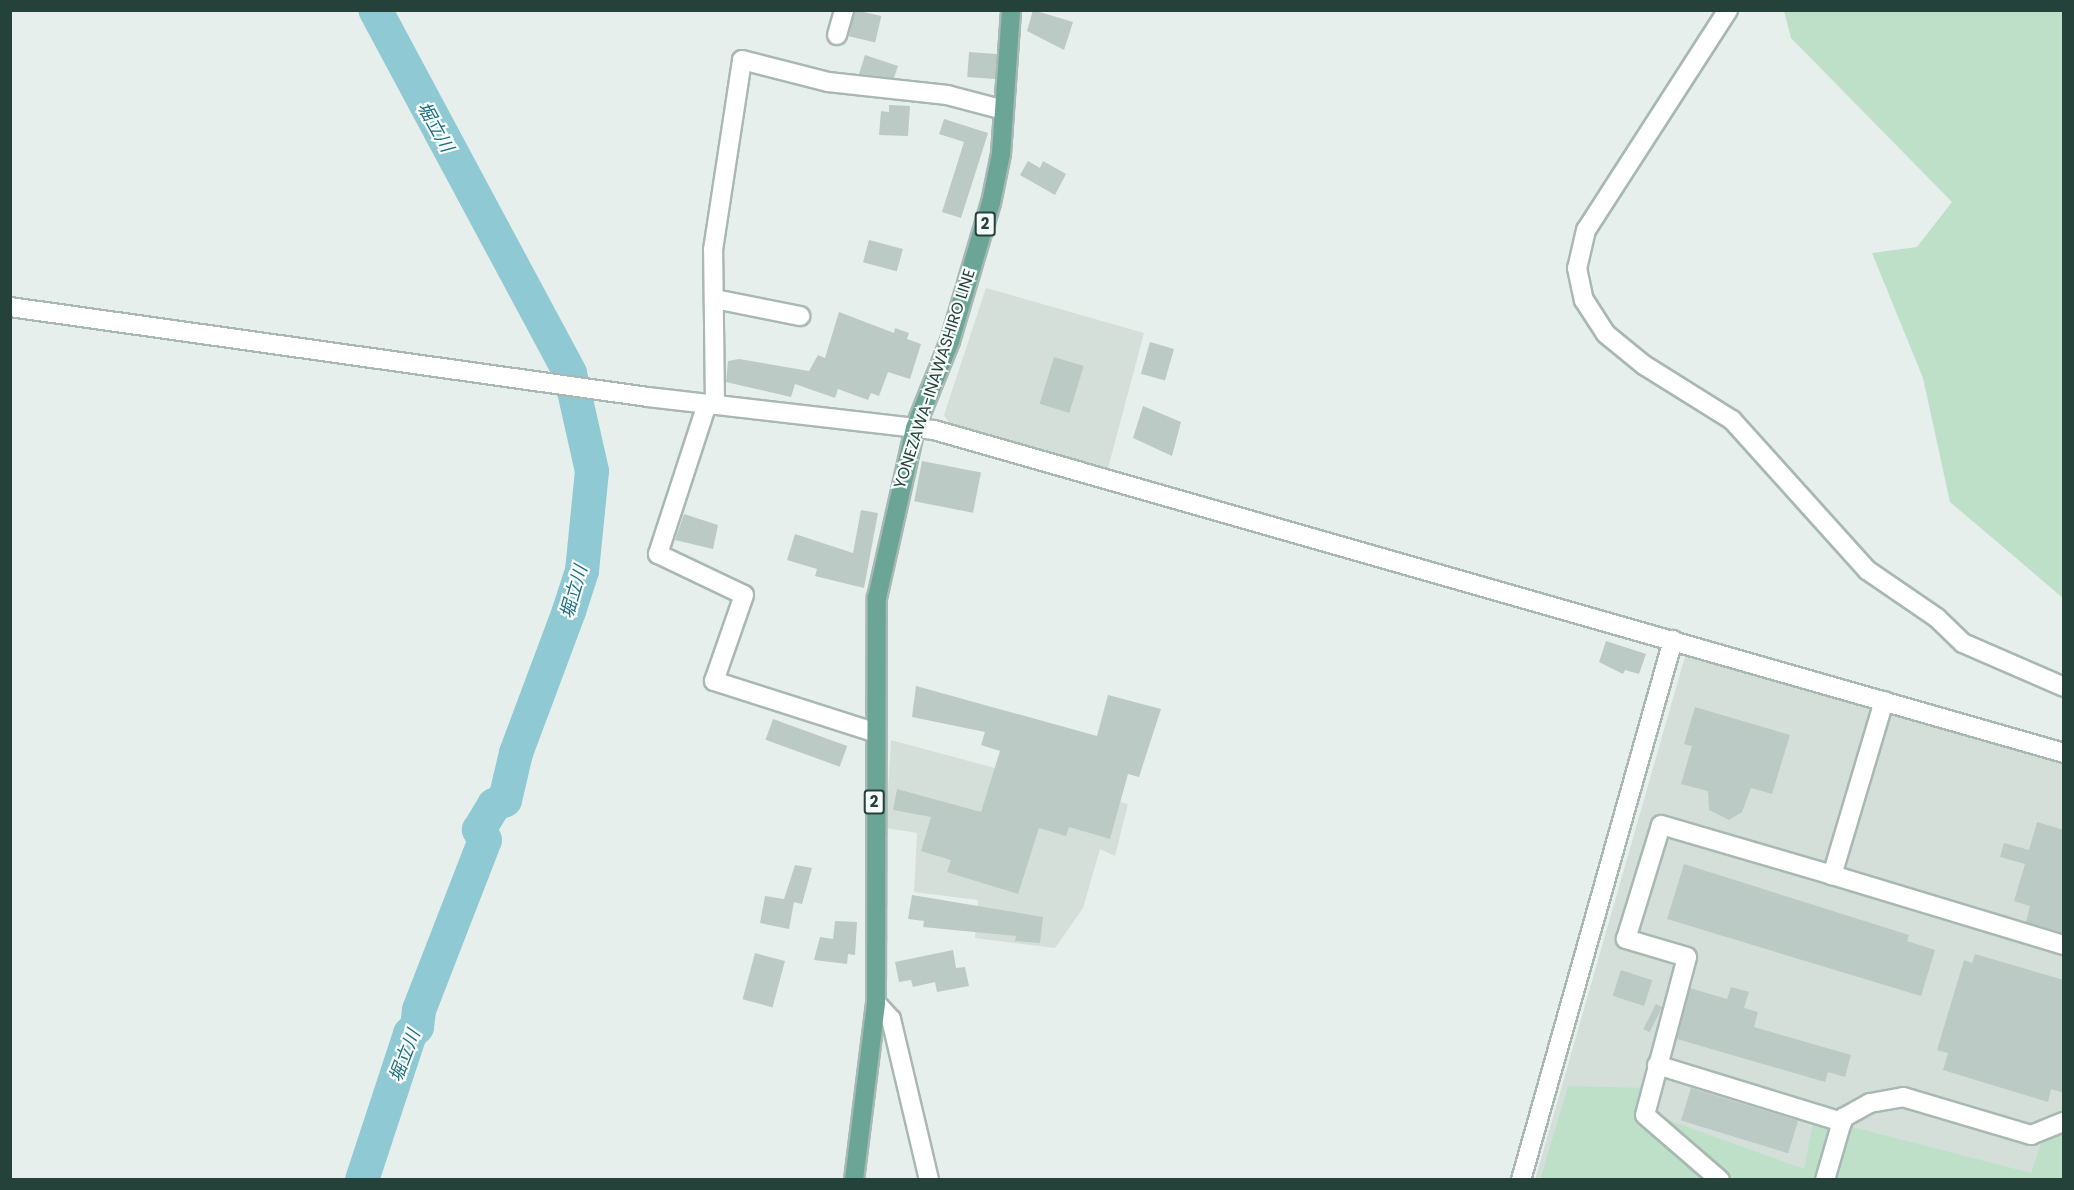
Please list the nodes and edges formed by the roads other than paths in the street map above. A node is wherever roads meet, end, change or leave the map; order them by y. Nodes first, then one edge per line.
1 (844, 10) edge
2 (1011, 10) edge
3 (1728, 10) edge
4 (837, 35) dead end
5 (1004, 110) junction
6 (716, 299) junction
7 (10, 307) edge
8 (800, 316) dead end
9 (711, 404) junction
10 (915, 428) junction
11 (1673, 640) junction
12 (2064, 687) edge
13 (1884, 701) junction
14 (874, 732) junction
15 (2064, 753) edge
16 (1832, 875) junction
17 (2064, 945) edge
18 (876, 1003) junction
19 (1658, 1065) junction
20 (1842, 1122) junction
21 (2064, 1122) edge
22 (1710, 1176) edge
23 (854, 1179) edge
24 (929, 1179) edge
25 (1521, 1179) edge
26 (1825, 1179) edge

1 - 4 street
2 - 5 main road, YONEZAWA-INAWASHIRO LINE / 2
3 - 12 street
5 - 6 street
5 - 10 main road, YONEZAWA-INAWASHIRO LINE / 2
6 - 8 street
6 - 9 street
7 - 9 street
9 - 10 street
9 - 14 street
10 - 11 street
10 - 14 main road, YONEZAWA-INAWASHIRO LINE / 2
11 - 13 street
11 - 25 street
13 - 15 street
13 - 16 street
14 - 18 main road, YONEZAWA-INAWASHIRO LINE / 2
16 - 17 street
16 - 19 street
18 - 23 main road, YONEZAWA-INAWASHIRO LINE / 2
18 - 24 street
19 - 20 street
19 - 22 street
20 - 21 street
20 - 26 street

